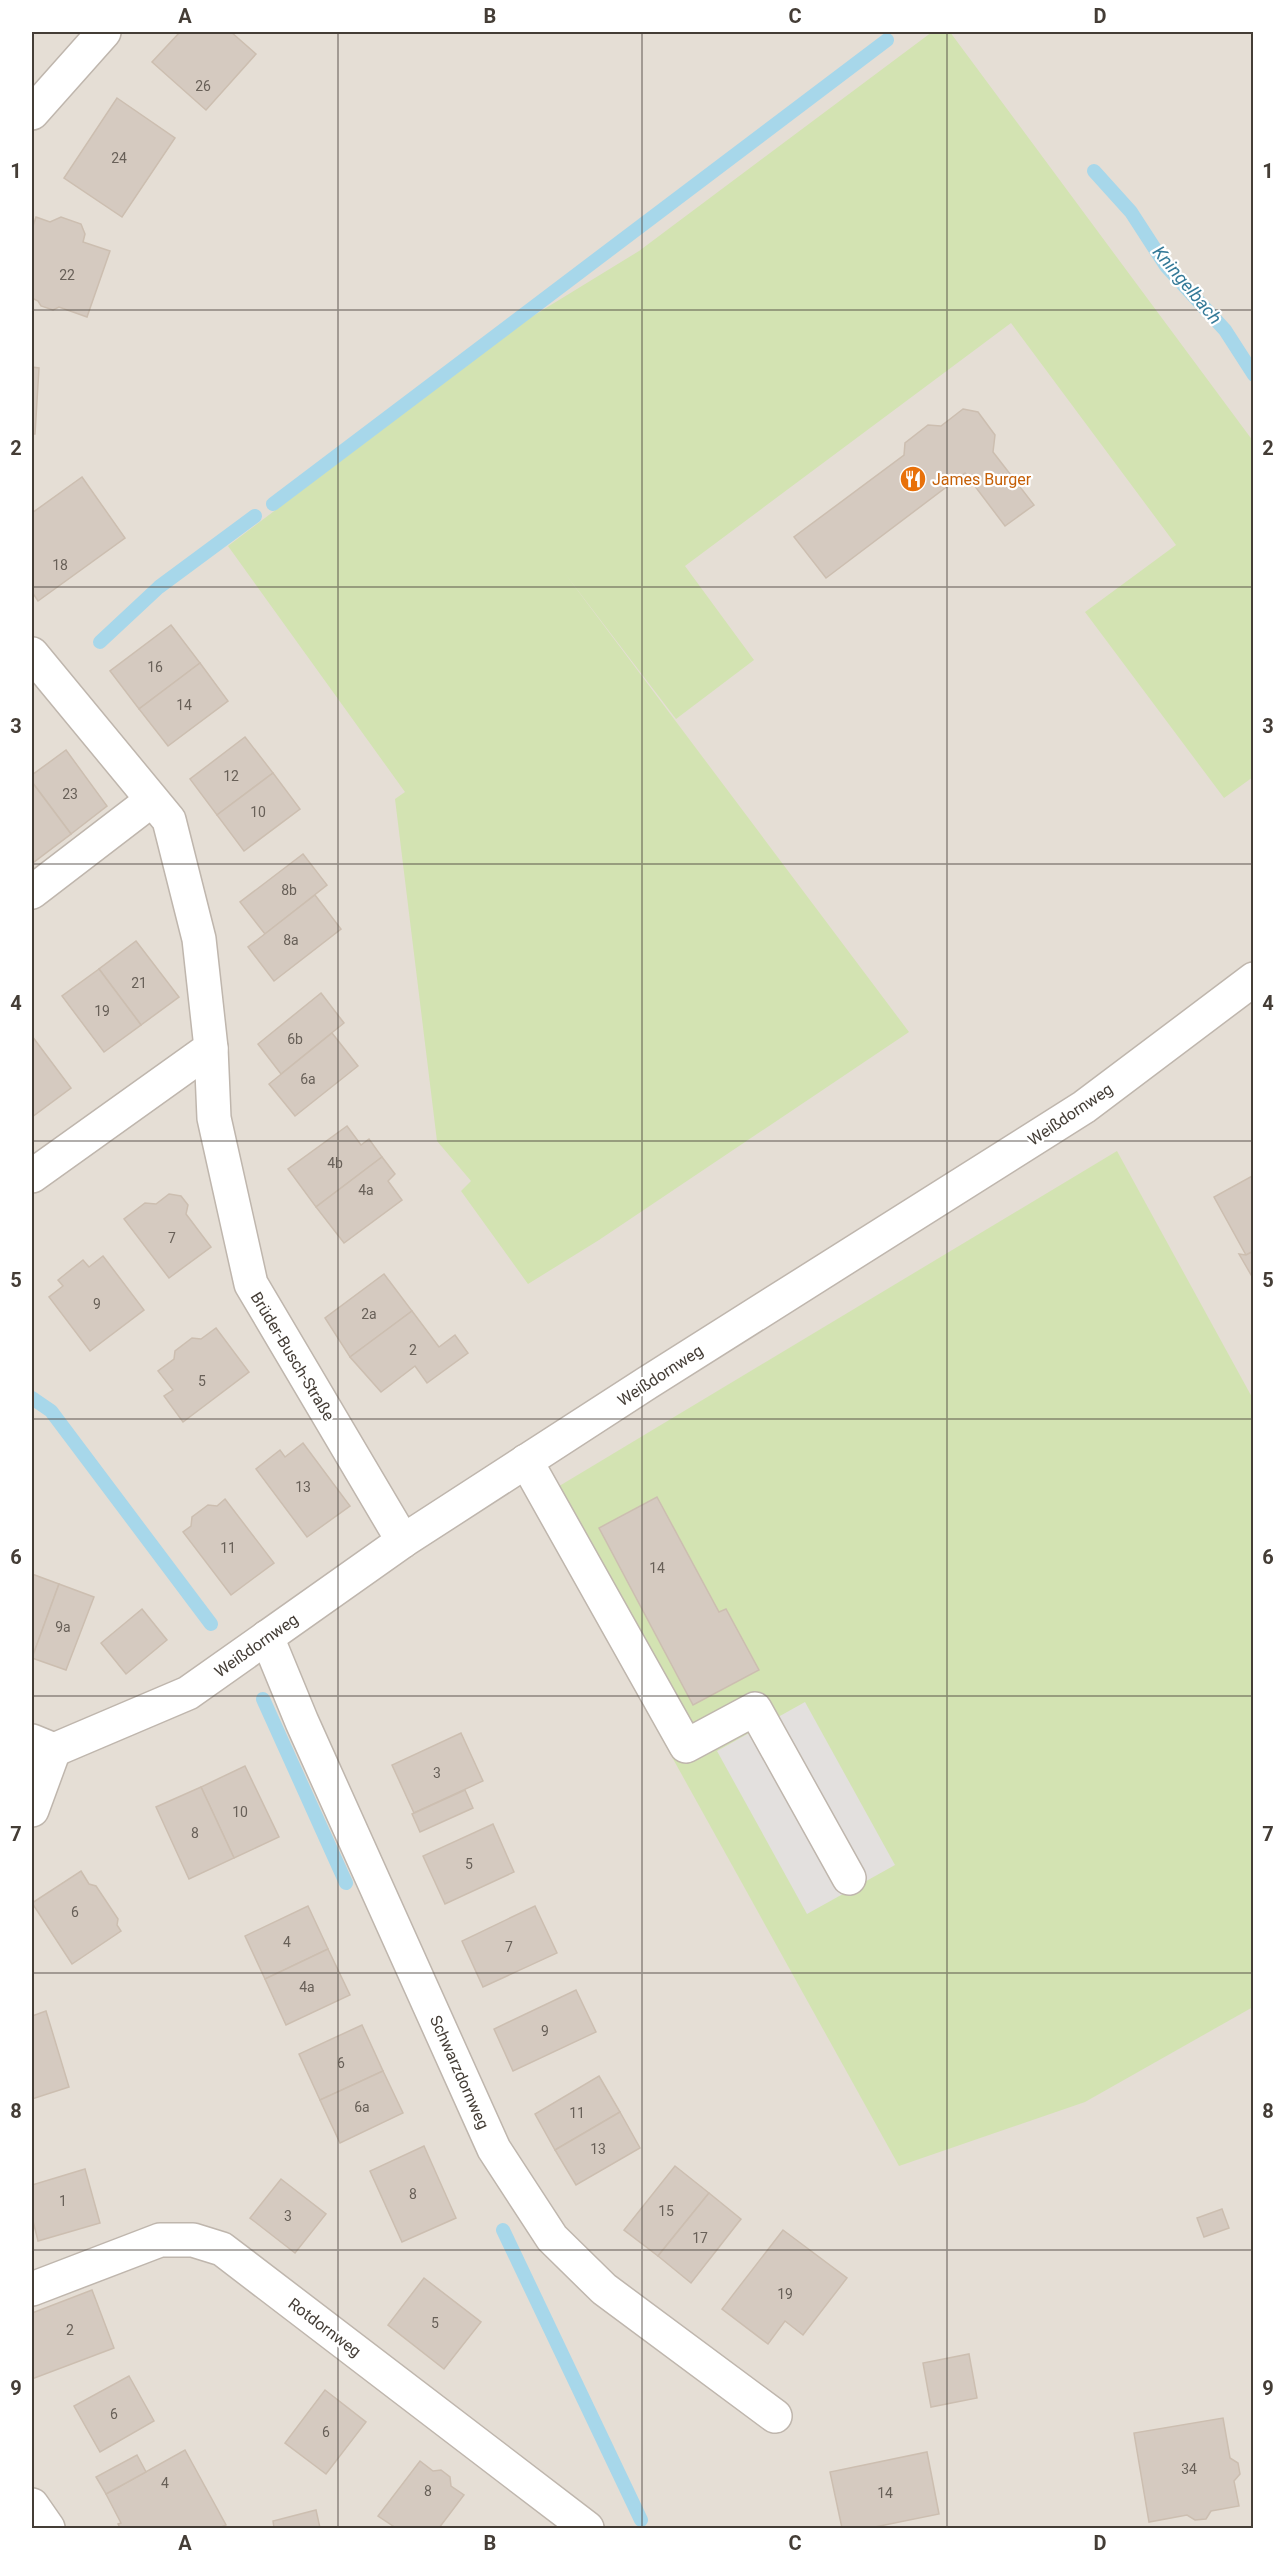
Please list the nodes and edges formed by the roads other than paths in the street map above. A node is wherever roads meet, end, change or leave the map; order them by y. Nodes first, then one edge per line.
1 (104, 32) edge
2 (32, 113) edge
3 (32, 654) edge
4 (152, 800) junction
5 (32, 892) edge
6 (1254, 979) edge
7 (211, 1048) junction
8 (32, 1176) edge
9 (526, 1461) junction
10 (403, 1541) junction
11 (267, 1637) junction
12 (43, 1746) edge
13 (32, 1810) edge
14 (849, 1878) dead end
15 (32, 2289) edge
16 (775, 2416) dead end
17 (32, 2505) edge
18 (48, 2529) edge
19 (587, 2529) edge

1 - 2 street
3 - 4 street, Brüder-Busch-Straße
4 - 5 street
4 - 7 street, Brüder-Busch-Straße
6 - 9 street, Weißdornweg
7 - 8 street
7 - 10 street, Brüder-Busch-Straße
9 - 10 street, Weißdornweg
9 - 14 street
10 - 11 street, Weißdornweg
11 - 12 street, Weißdornweg
11 - 16 street, Schwarzdornweg
12 - 13 street, Weißdornweg
15 - 19 street, Rotdornweg
17 - 18 street

